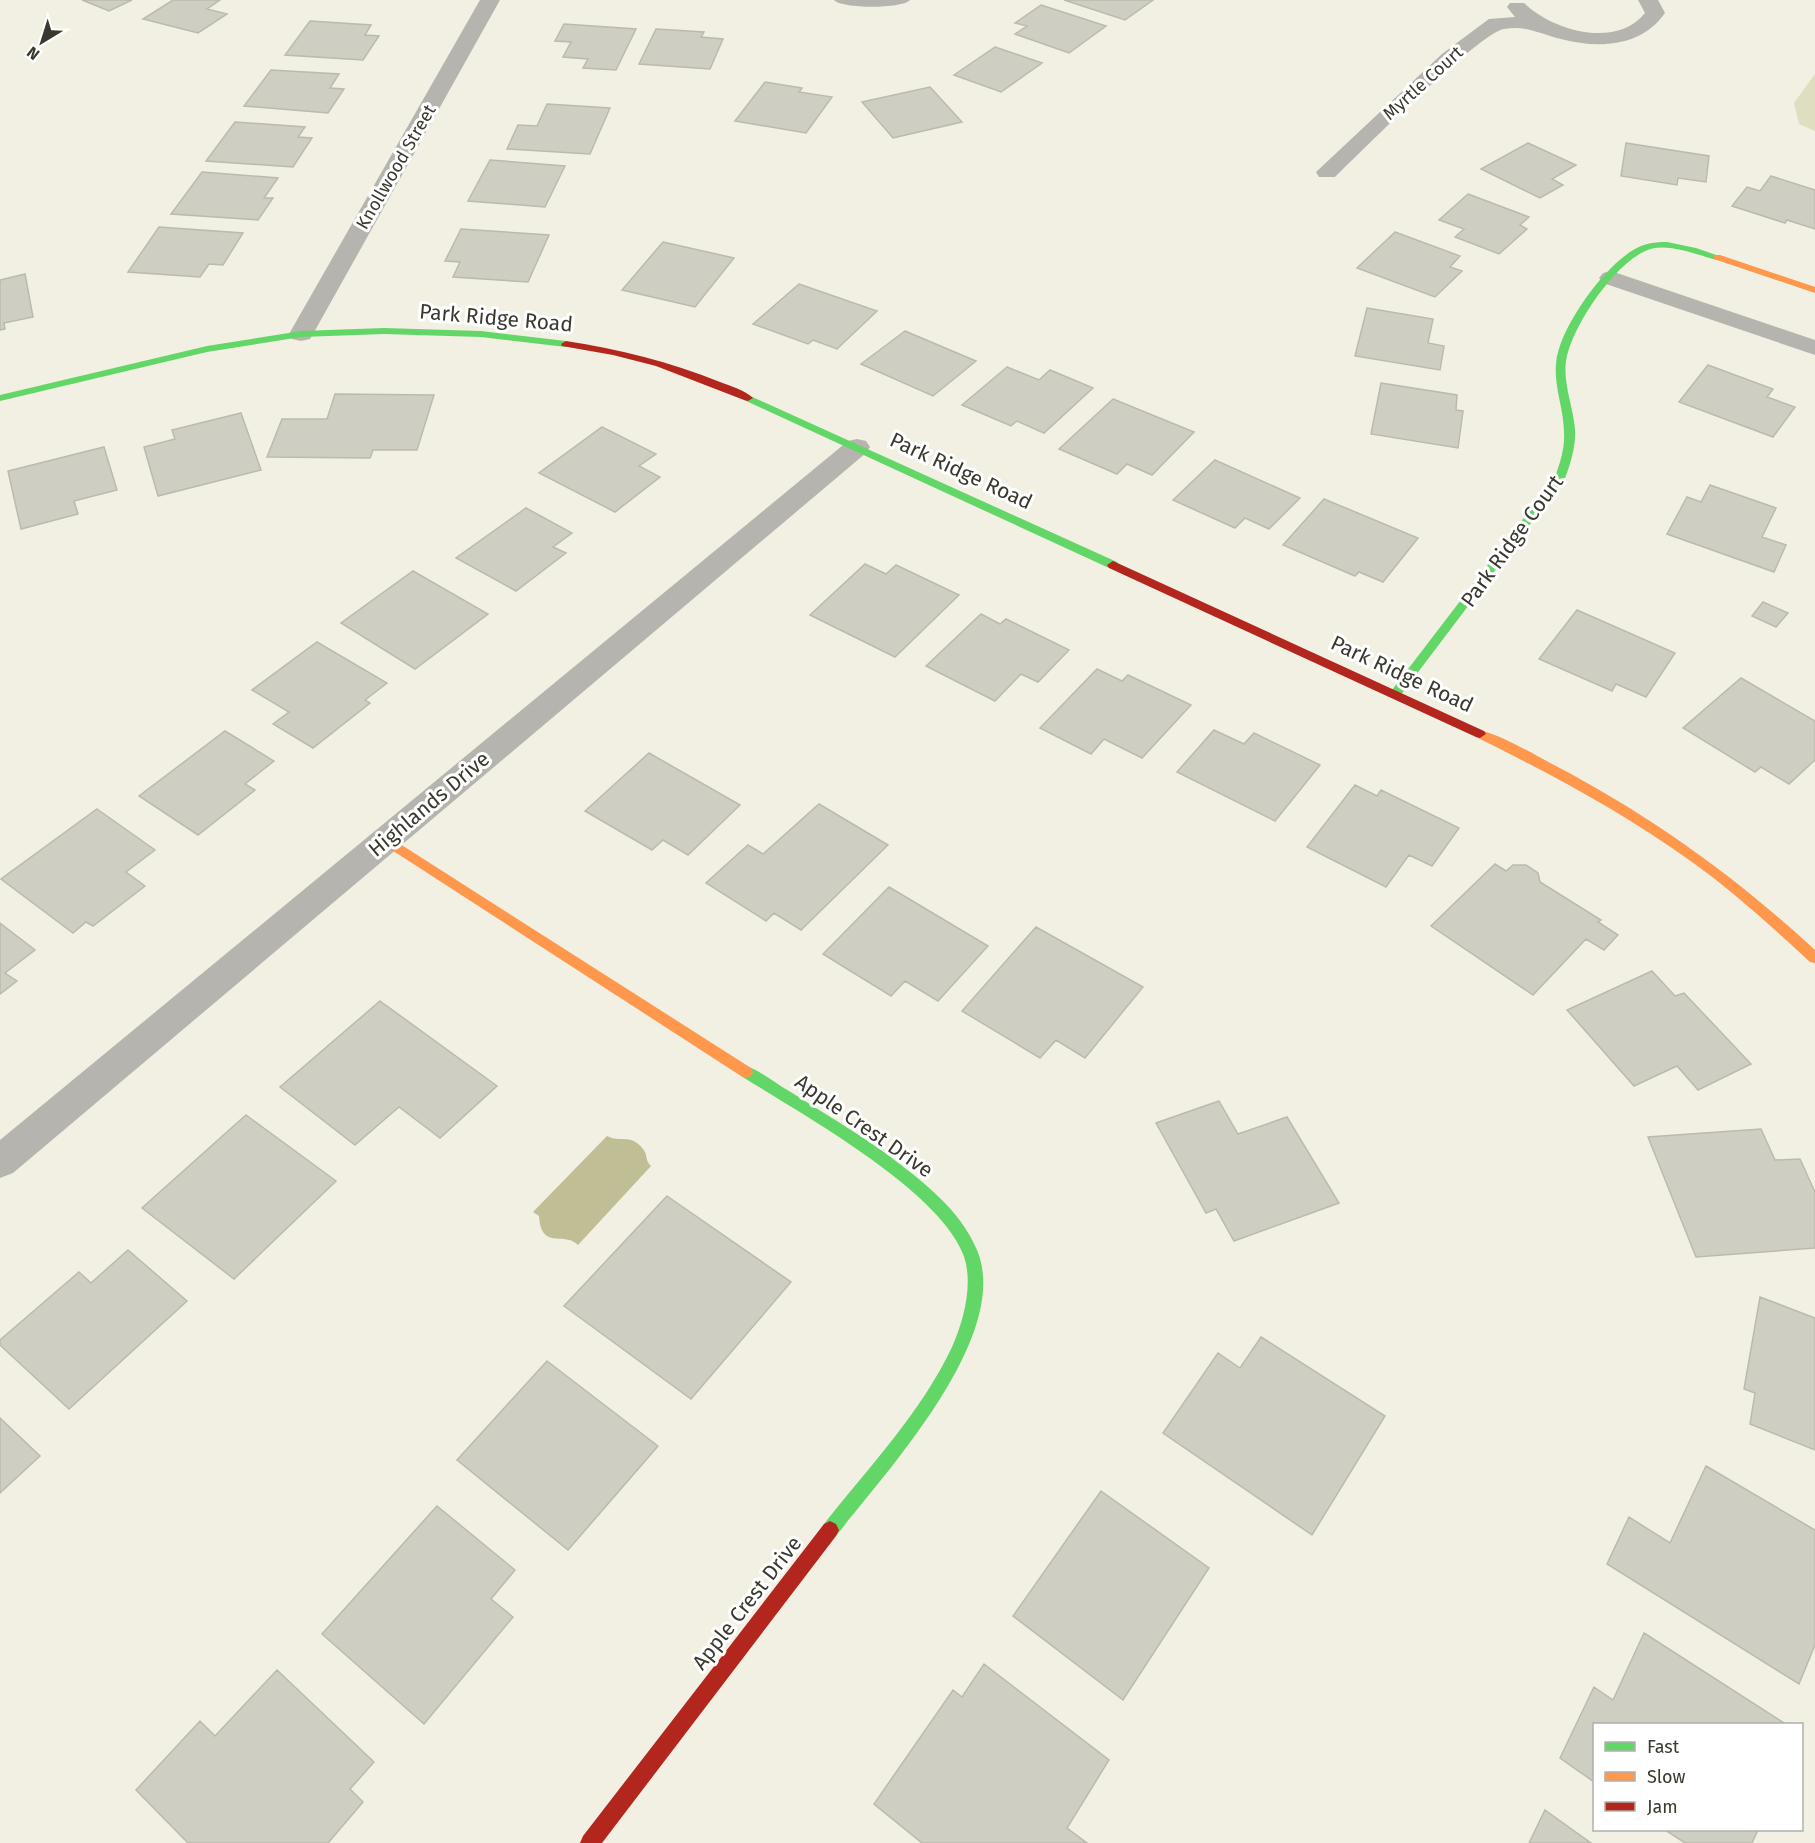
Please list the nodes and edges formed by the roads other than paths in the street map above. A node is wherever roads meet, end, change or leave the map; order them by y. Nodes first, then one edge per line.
1 (490, 0) edge
2 (844, 0) edge
3 (900, 0) edge
4 (1514, 0) edge
5 (1648, 0) edge
6 (1532, 22) junction
7 (1327, 172) dead end
8 (1611, 278) junction
9 (1815, 290) edge
10 (301, 334) junction
11 (1815, 348) edge
12 (0, 398) edge
13 (858, 447) junction
14 (1396, 693) junction
15 (386, 840) junction
16 (1815, 958) edge
17 (0, 1162) edge
18 (590, 1843) edge

1 - 10 street, Knollwood Street
2 - 3 street
4 - 6 street
5 - 6 street, Myrtle Court
6 - 7 street, Myrtle Court
8 - 9 street, Park Ridge Court
8 - 11 street
8 - 14 street, Park Ridge Court
10 - 12 street, Park Ridge Road
10 - 13 street, Park Ridge Road
13 - 14 street, Park Ridge Road
13 - 15 street, Highlands Drive
14 - 16 street, Park Ridge Road
15 - 17 street, Highlands Drive
15 - 18 street, Apple Crest Drive

